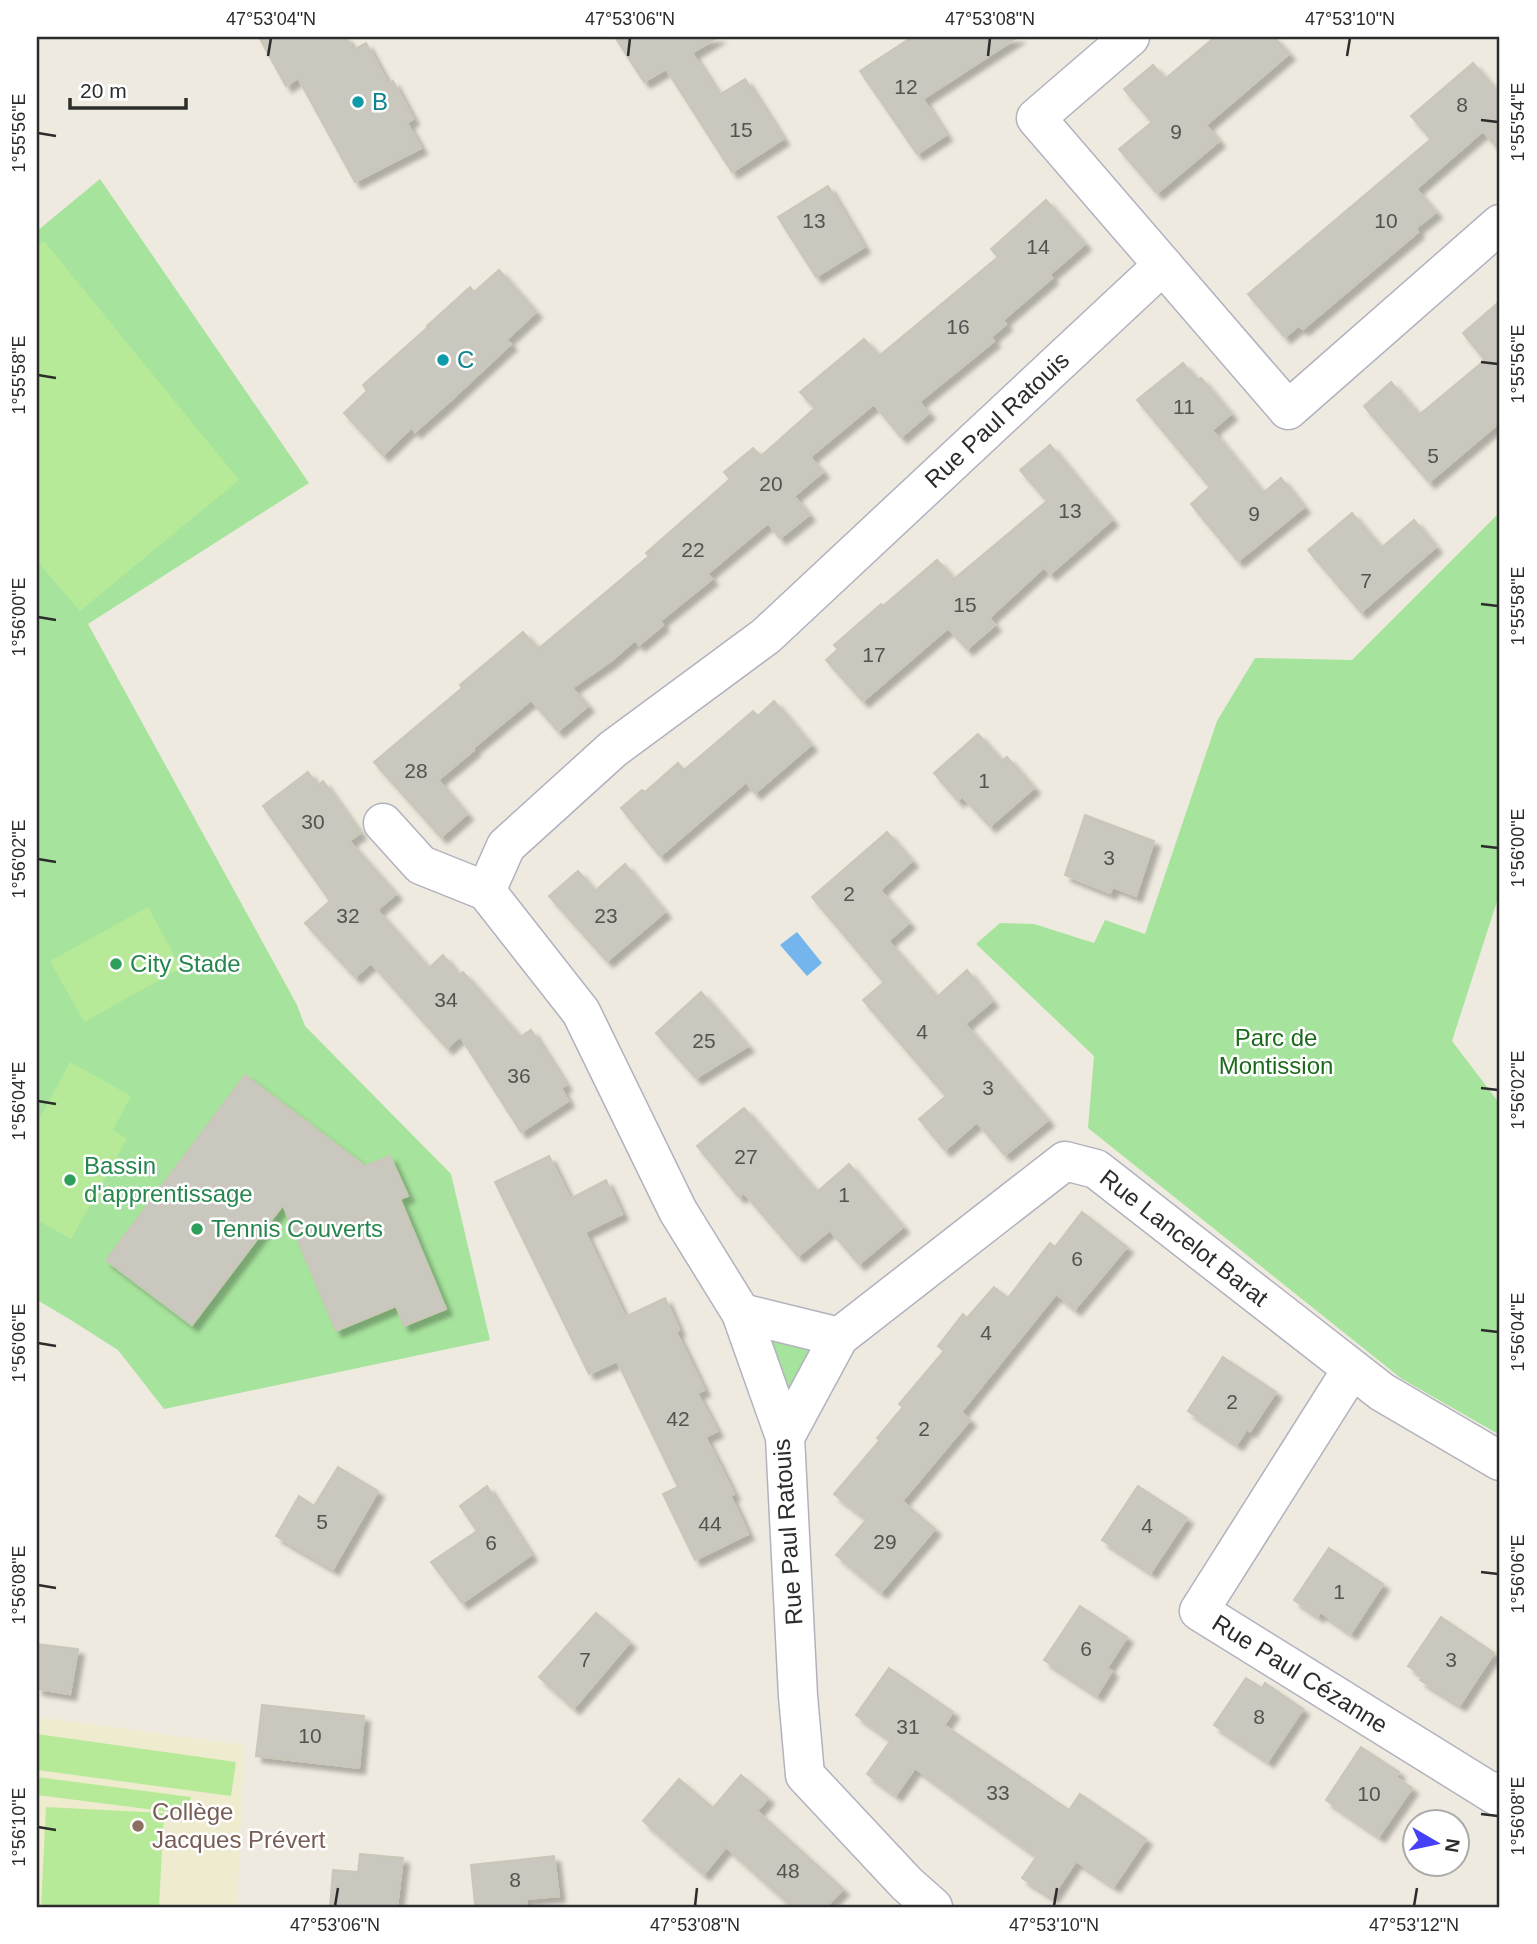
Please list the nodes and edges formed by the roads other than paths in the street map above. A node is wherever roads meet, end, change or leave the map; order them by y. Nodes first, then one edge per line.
1 (1130, 37) edge
2 (1500, 224) edge
3 (1163, 265) junction
4 (383, 823) dead end
5 (486, 891) junction
6 (741, 1313) junction
7 (839, 1337) junction
8 (1352, 1370) junction
9 (785, 1437) junction
10 (1500, 1461) edge
11 (1500, 1791) edge
12 (909, 1900) edge

1 - 3 street
2 - 3 street
3 - 5 street, Rue Paul Ratouis
4 - 5 street
5 - 6 street, Rue Paul Ratouis
6 - 7 street
6 - 9 street, Rue Paul Ratouis
7 - 8 street, Rue Lancelot Barat
7 - 9 street, Rue Lancelot Barat
8 - 10 street, Rue Lancelot Barat
8 - 11 street, Rue Paul Cézanne
9 - 12 street, Rue Paul Ratouis

